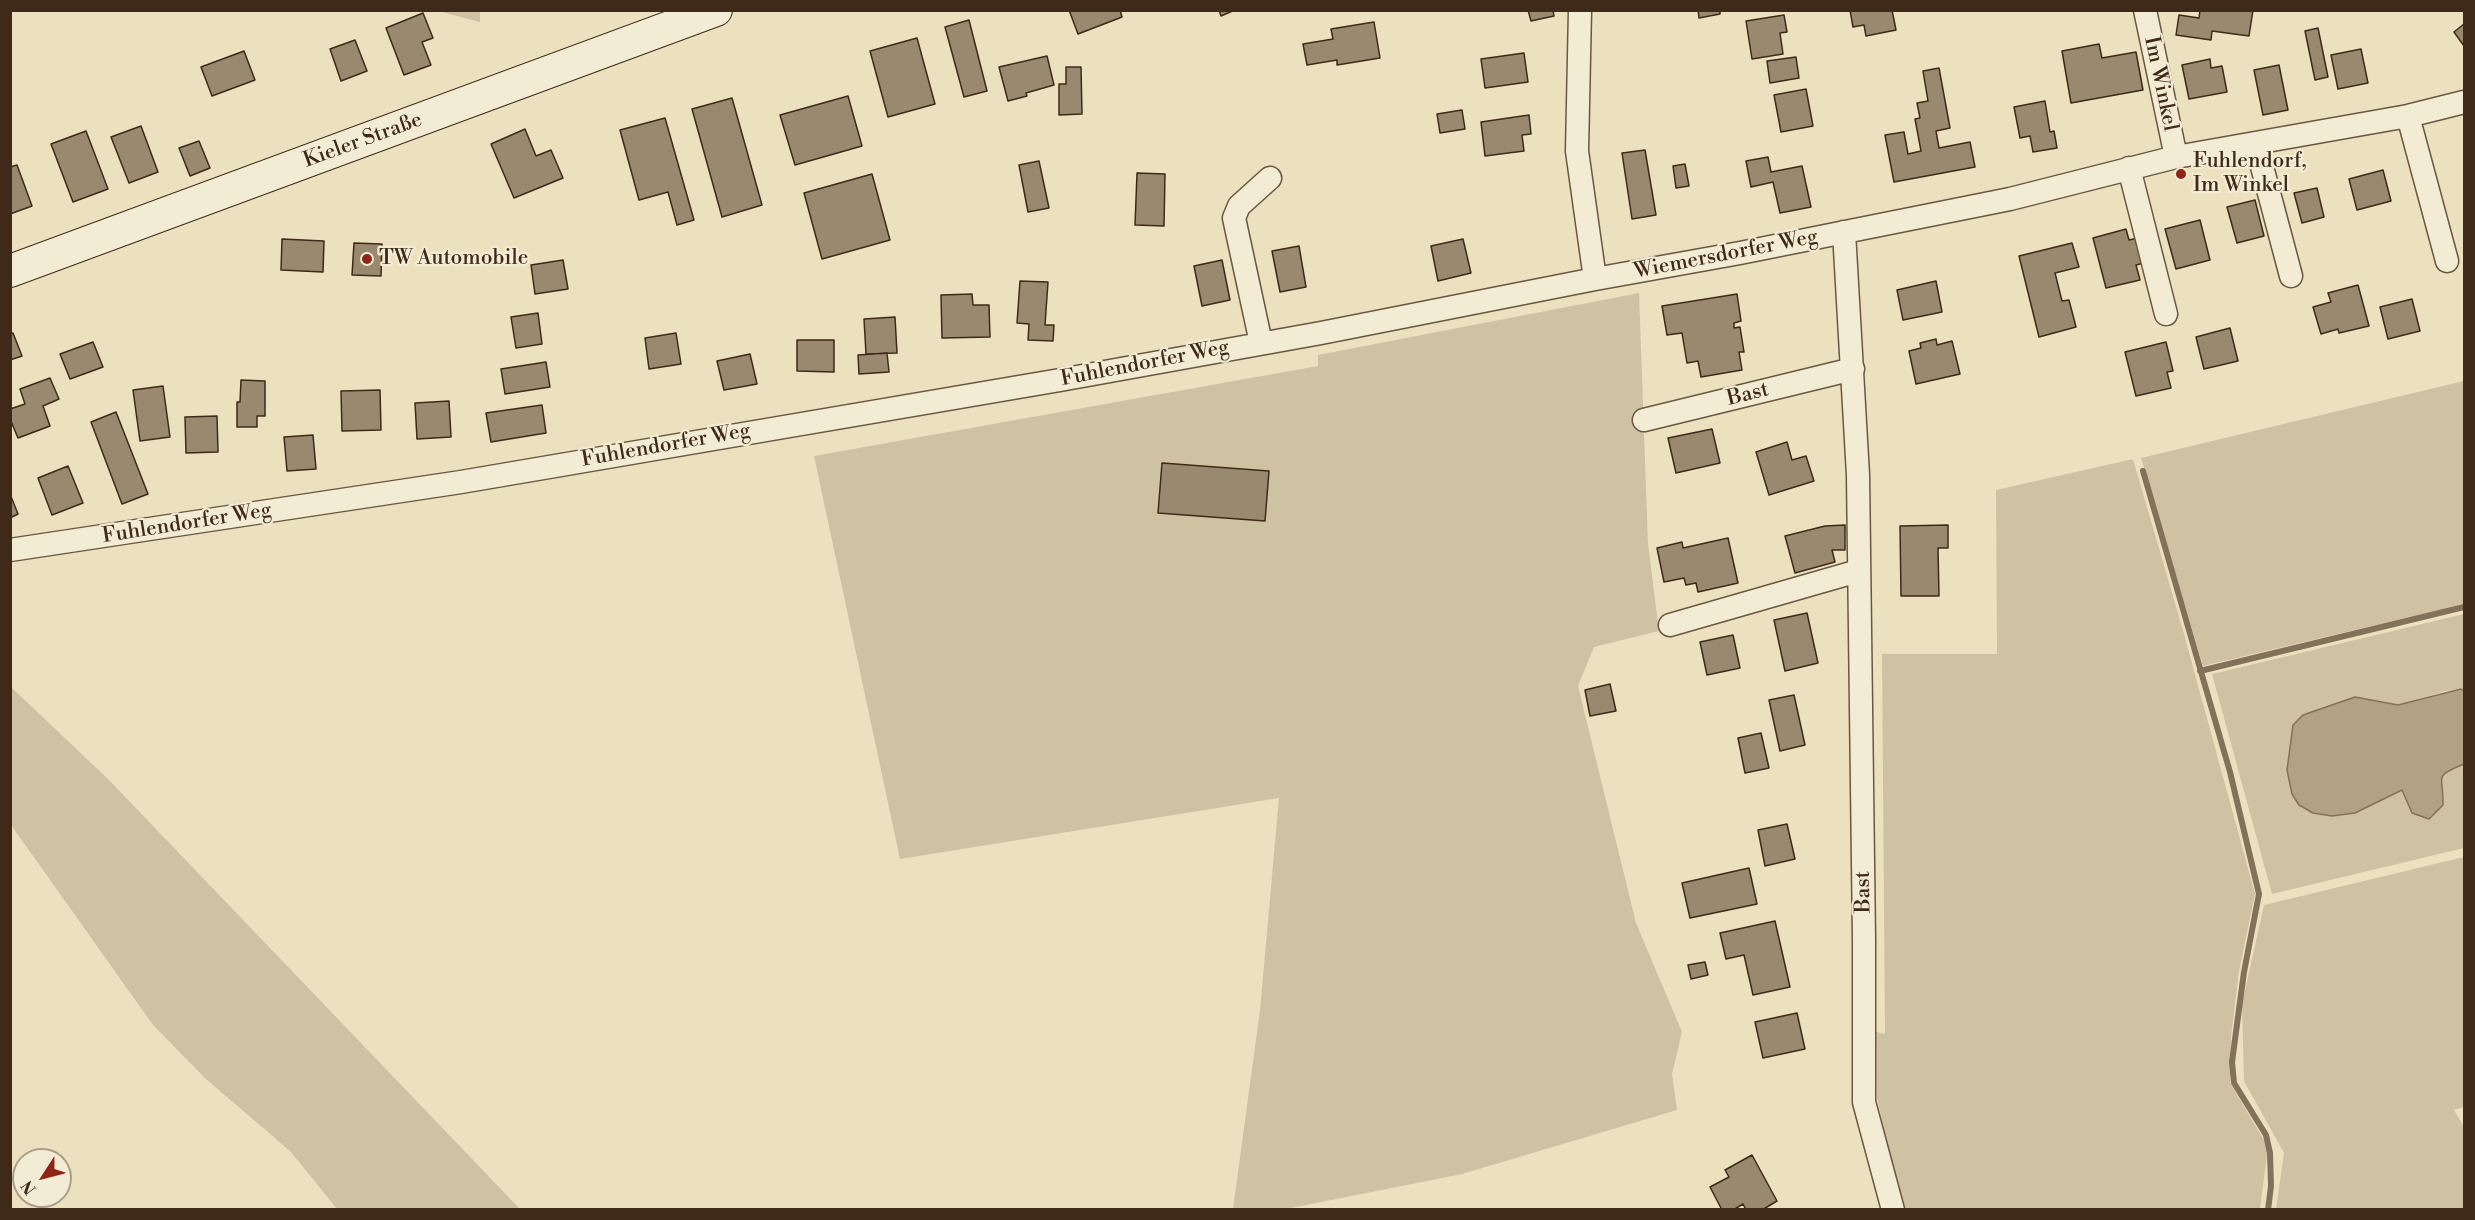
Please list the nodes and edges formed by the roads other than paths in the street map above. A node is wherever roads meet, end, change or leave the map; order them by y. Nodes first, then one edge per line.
1 (716, 10) edge
2 (1580, 10) edge
3 (2145, 10) edge
4 (2464, 102) edge
5 (2408, 116) junction
6 (2256, 144) junction
7 (2176, 157) junction
8 (2129, 168) junction
9 (1270, 178) dead end
10 (1844, 232) junction
11 (2447, 261) dead end
12 (10, 271) edge
13 (2291, 276) dead end
14 (1595, 279) junction
15 (2166, 314) dead end
16 (1321, 333) joint
17 (1261, 343) junction
18 (1853, 369) junction
19 (1644, 420) dead end
20 (10, 550) edge
21 (1858, 571) junction
22 (1670, 625) dead end
23 (1893, 1209) edge

1 - 12 main road, Kieler Straße
2 - 14 street
3 - 7 street, Im Winkel
4 - 5 street, Wiemersdorfer Weg
5 - 6 street, Wiemersdorfer Weg
5 - 11 street
6 - 7 street, Wiemersdorfer Weg
6 - 13 street
7 - 8 street, Wiemersdorfer Weg
8 - 10 street, Wiemersdorfer Weg
8 - 15 street
9 - 17 street
10 - 14 street, Wiemersdorfer Weg
10 - 18 street, Bast
14 - 16 street, Wiemersdorfer Weg
16 - 17 street, Fuhlendorfer Weg
17 - 20 street, Fuhlendorfer Weg
18 - 19 street, Bast
18 - 21 street, Bast
21 - 22 street
21 - 23 street, Bast

